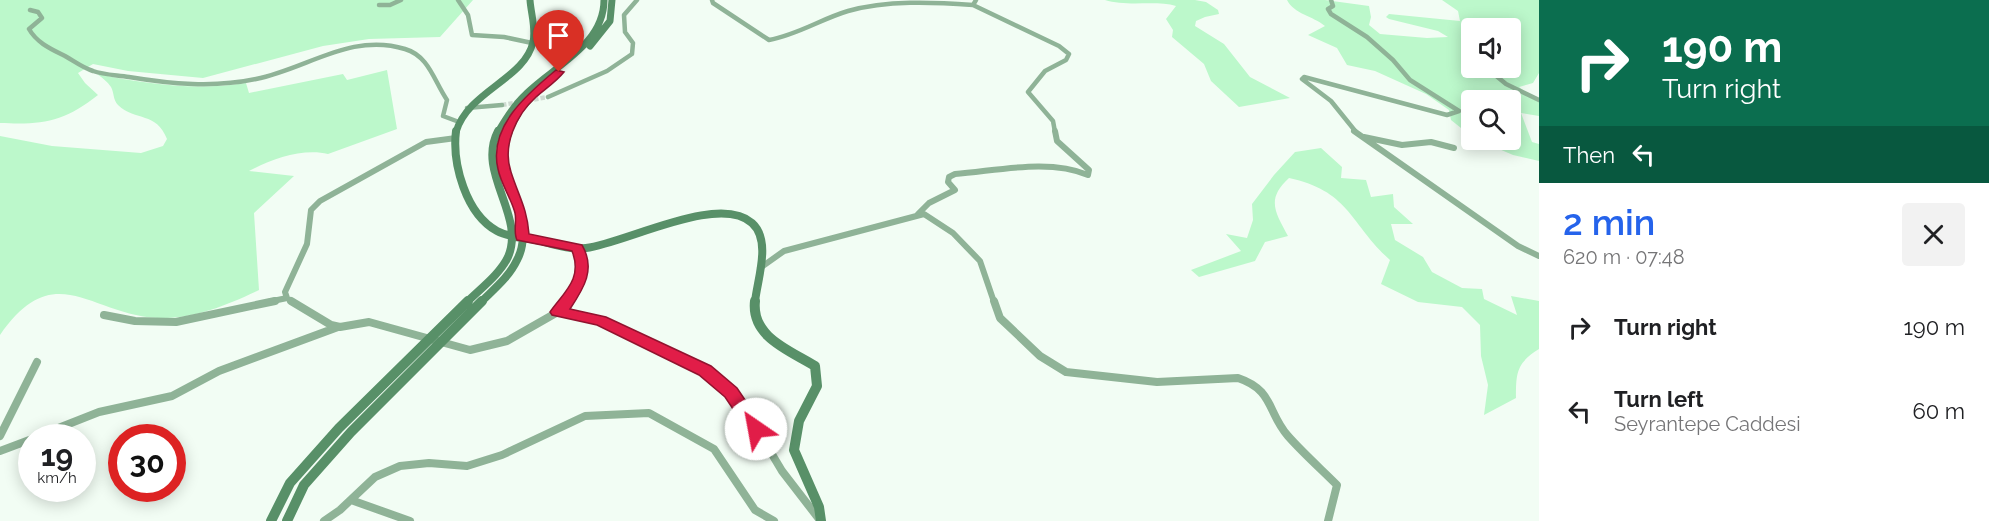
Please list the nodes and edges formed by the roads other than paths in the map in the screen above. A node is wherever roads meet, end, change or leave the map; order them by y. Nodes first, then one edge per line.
1 (401, 0) edge
2 (458, 0) edge
3 (530, 0) edge
4 (604, 0) edge
5 (612, 0) edge
6 (637, 0) edge
7 (1331, 0) edge
8 (715, 1) edge
9 (974, 3) edge
10 (379, 5) dead end
11 (30, 10) dead end
12 (532, 43) junction
13 (1499, 78) edge
14 (548, 97) tunnel mouth
15 (1539, 100) edge
16 (502, 105) tunnel mouth
17 (467, 108) junction
18 (459, 122) junction
19 (1362, 137) junction
20 (456, 138) junction
21 (1454, 148) dead end
22 (918, 214) junction
23 (510, 235) junction
24 (522, 237) junction
25 (578, 248) junction
26 (1539, 256) edge
27 (760, 268) junction
28 (287, 298) junction
29 (557, 312) junction
30 (104, 315) dead end
31 (340, 327) junction
32 (37, 362) dead end
33 (68, 424) edge
34 (0, 436) edge
35 (18, 444) edge
36 (0, 451) edge
37 (351, 500) junction
38 (271, 521) edge
39 (287, 521) edge
40 (324, 521) edge
41 (410, 521) edge
42 (774, 521) edge
43 (821, 521) edge
44 (1328, 521) edge

1 - 10 street
2 - 12 street
3 - 12 main road
4 - 23 main road
5 - 24 main road
6 - 14 street
7 - 19 street
8 - 9 street
9 - 22 street
11 - 18 street
12 - 17 main road
13 - 15 street
16 - 17 street
17 - 18 main road
18 - 20 main road
19 - 21 street
19 - 26 street
20 - 23 main road
20 - 28 street
22 - 27 street
22 - 44 street
23 - 24 main road
23 - 38 main road
24 - 25 main road
24 - 39 main road
25 - 27 main road
25 - 29 street
27 - 43 main road
28 - 30 street
28 - 31 street
29 - 31 street
29 - 43 street
31 - 33 street
32 - 34 street
35 - 36 street
37 - 40 street
37 - 41 street
37 - 42 street

